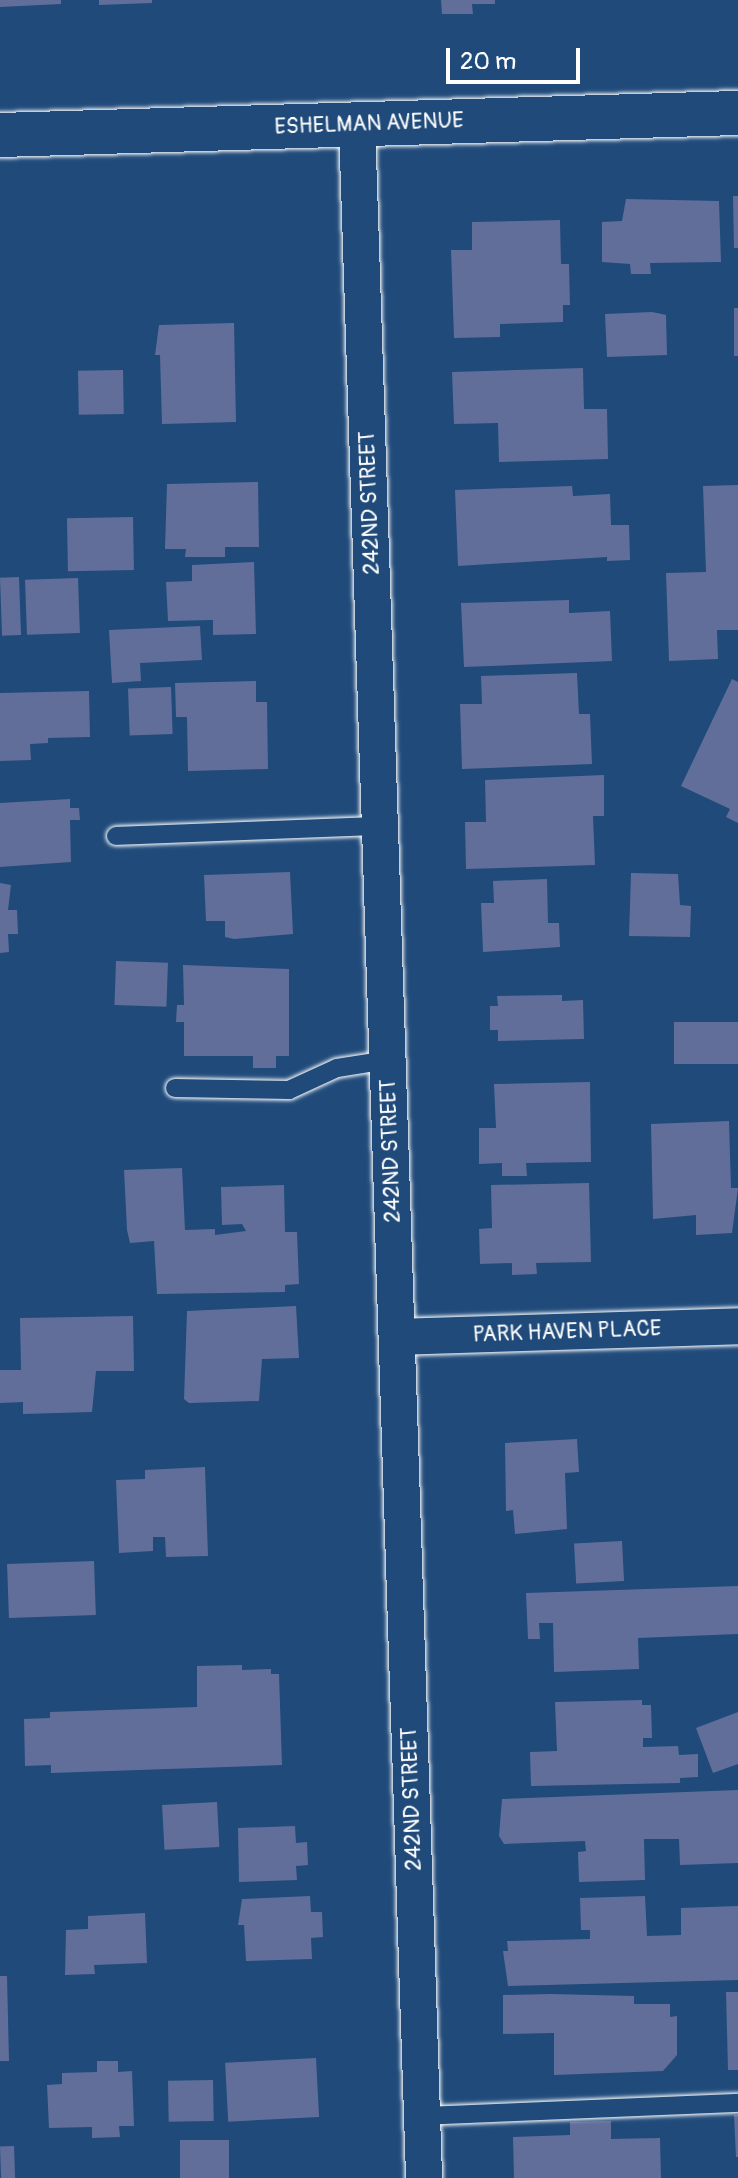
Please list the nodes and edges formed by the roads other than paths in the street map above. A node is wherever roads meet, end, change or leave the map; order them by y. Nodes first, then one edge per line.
1 (738, 113) edge
2 (357, 124) junction
3 (0, 135) edge
4 (380, 826) junction
5 (116, 836) dead end
6 (388, 1060) junction
7 (175, 1088) dead end
8 (738, 1326) edge
9 (397, 1337) junction
10 (738, 2103) edge
11 (422, 2116) junction
12 (424, 2178) edge

1 - 2 street, ESHELMAN AVENUE
2 - 3 street, ESHELMAN AVENUE
2 - 4 street, 242ND STREET
4 - 5 lane
4 - 6 street, 242ND STREET
6 - 7 lane
6 - 9 street, 242ND STREET
8 - 9 street, PARK HAVEN PLACE
9 - 11 street, 242ND STREET
10 - 11 lane
11 - 12 street, 242ND STREET

